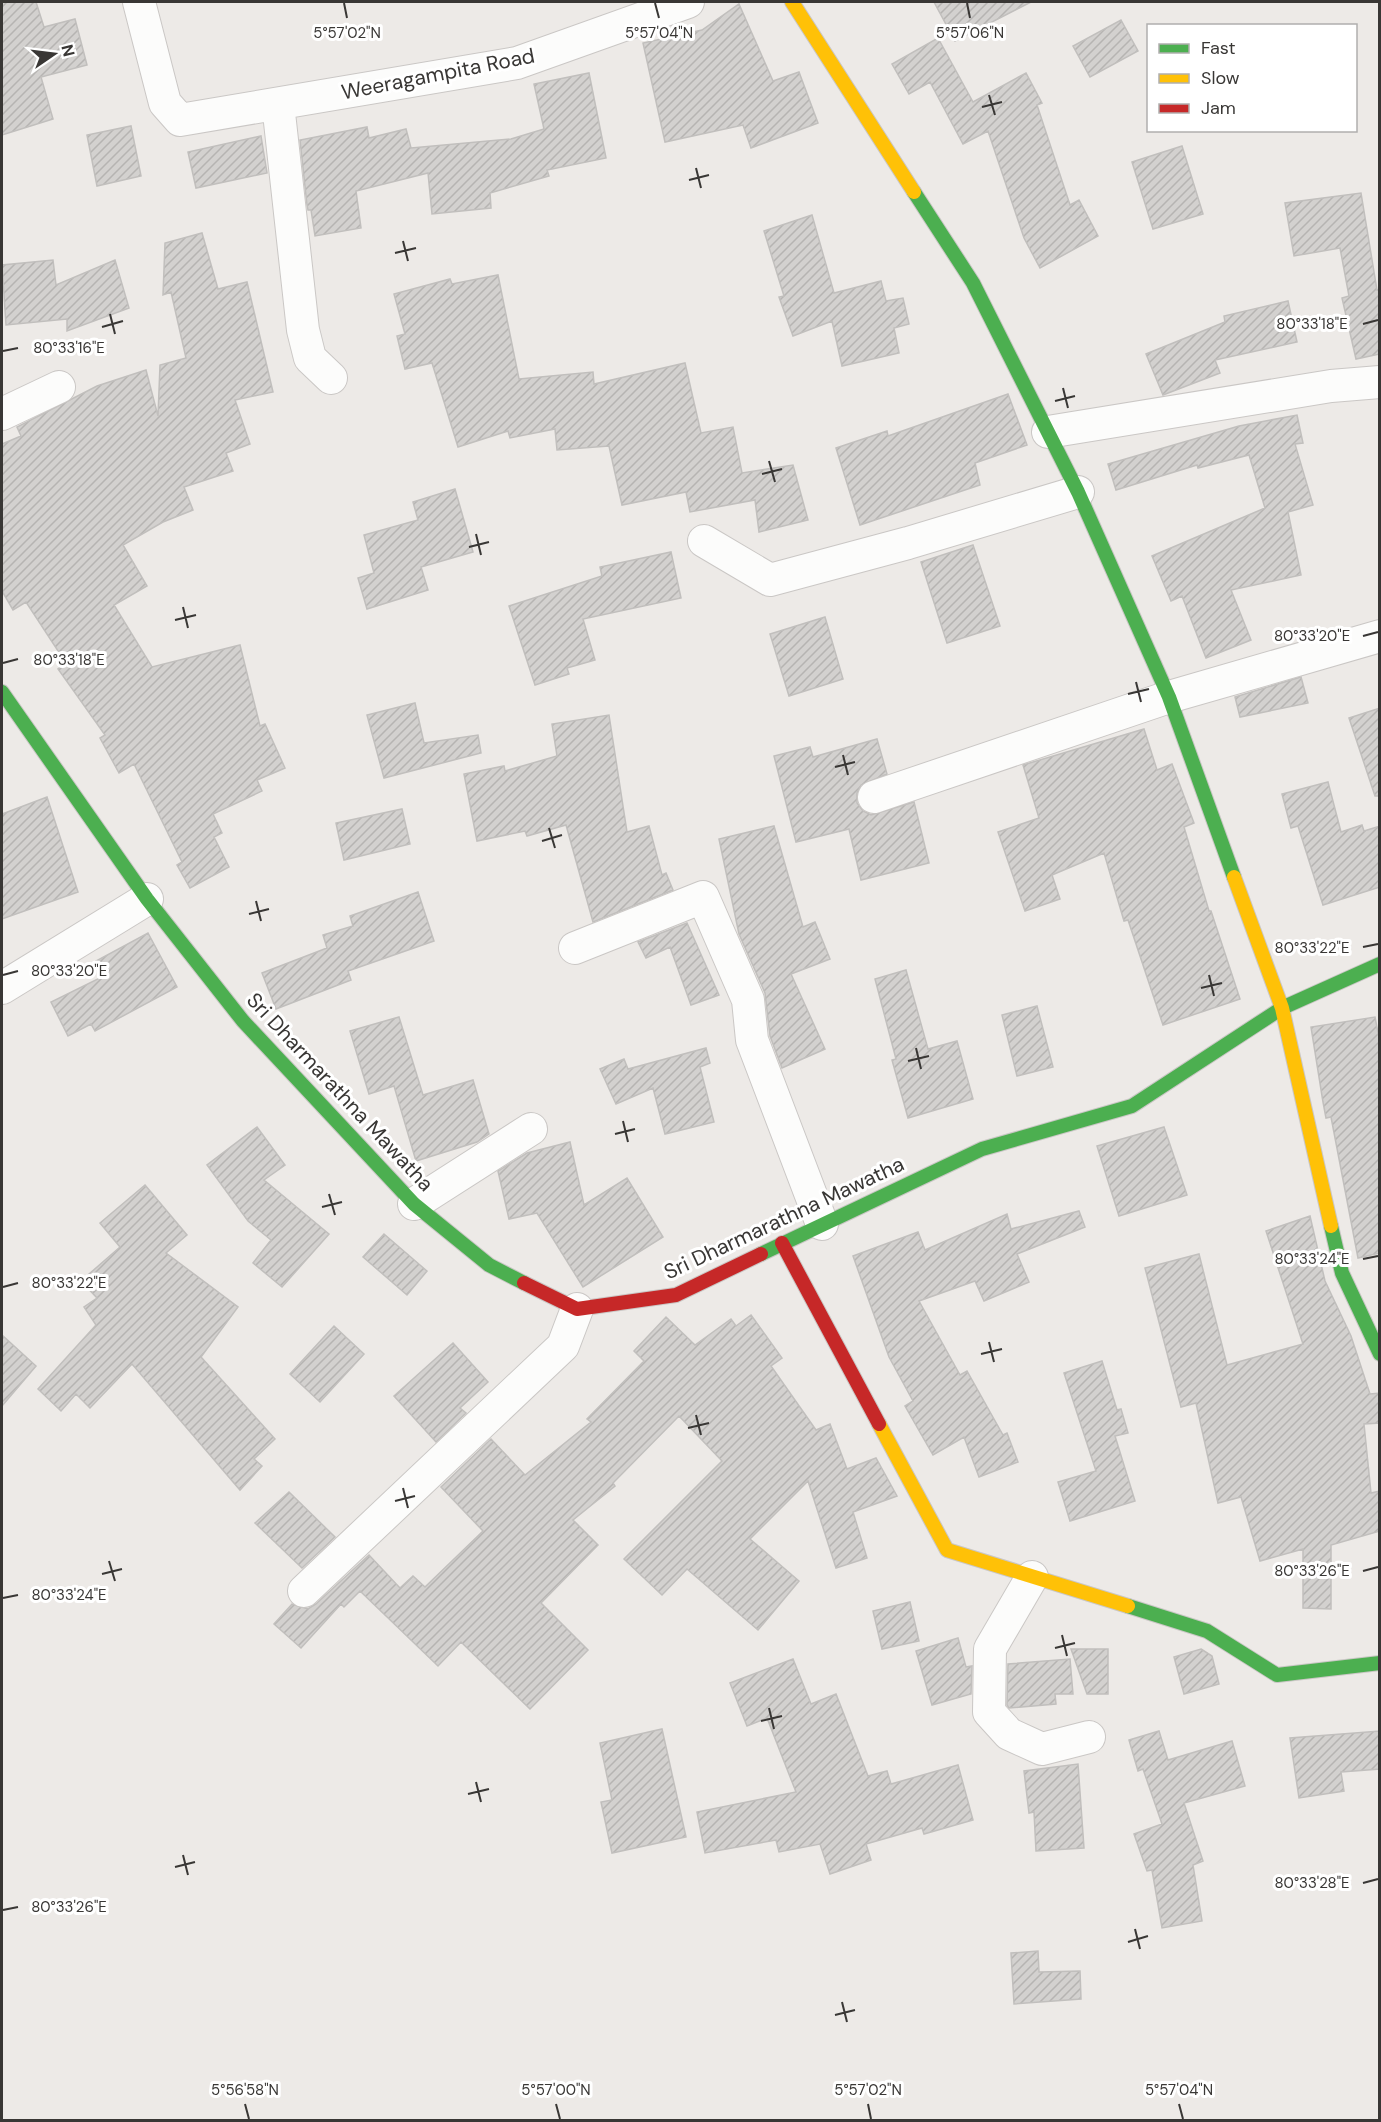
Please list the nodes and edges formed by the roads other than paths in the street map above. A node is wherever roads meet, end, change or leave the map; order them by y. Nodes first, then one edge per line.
1 (139, 2) edge
2 (688, 2) edge
3 (792, 2) edge
4 (278, 104) junction
5 (331, 378) dead end
6 (1380, 382) edge
7 (58, 387) dead end
8 (2, 414) edge
9 (1048, 432) junction
10 (1078, 492) junction
11 (704, 540) dead end
12 (1380, 636) edge
13 (2, 692) edge
14 (1169, 697) junction
15 (874, 797) dead end
16 (147, 899) junction
17 (574, 948) dead end
18 (1380, 964) edge
19 (2, 988) edge
20 (1282, 1008) junction
21 (531, 1129) dead end
22 (414, 1204) junction
23 (822, 1224) junction
24 (782, 1243) junction
25 (577, 1309) junction
26 (1380, 1354) edge
27 (1032, 1577) junction
28 (304, 1591) dead end
29 (1380, 1663) edge
30 (1089, 1737) dead end

1 - 4 street, Weeragampita Road
2 - 4 street, Weeragampita Road
3 - 9 street
4 - 5 street
6 - 9 street
7 - 8 street
9 - 10 street
10 - 11 street
10 - 14 street
12 - 14 street
13 - 16 street, Sri Dharmarathna Mawatha
14 - 15 street
14 - 20 street
16 - 19 street
16 - 22 street, Sri Dharmarathna Mawatha
17 - 23 street
18 - 20 street, Sri Dharmarathna Mawatha
20 - 23 street, Sri Dharmarathna Mawatha
20 - 26 street
21 - 22 street
22 - 25 street, Sri Dharmarathna Mawatha
23 - 24 street, Sri Dharmarathna Mawatha
24 - 25 street, Sri Dharmarathna Mawatha
24 - 27 street
25 - 28 street
27 - 29 street
27 - 30 street

